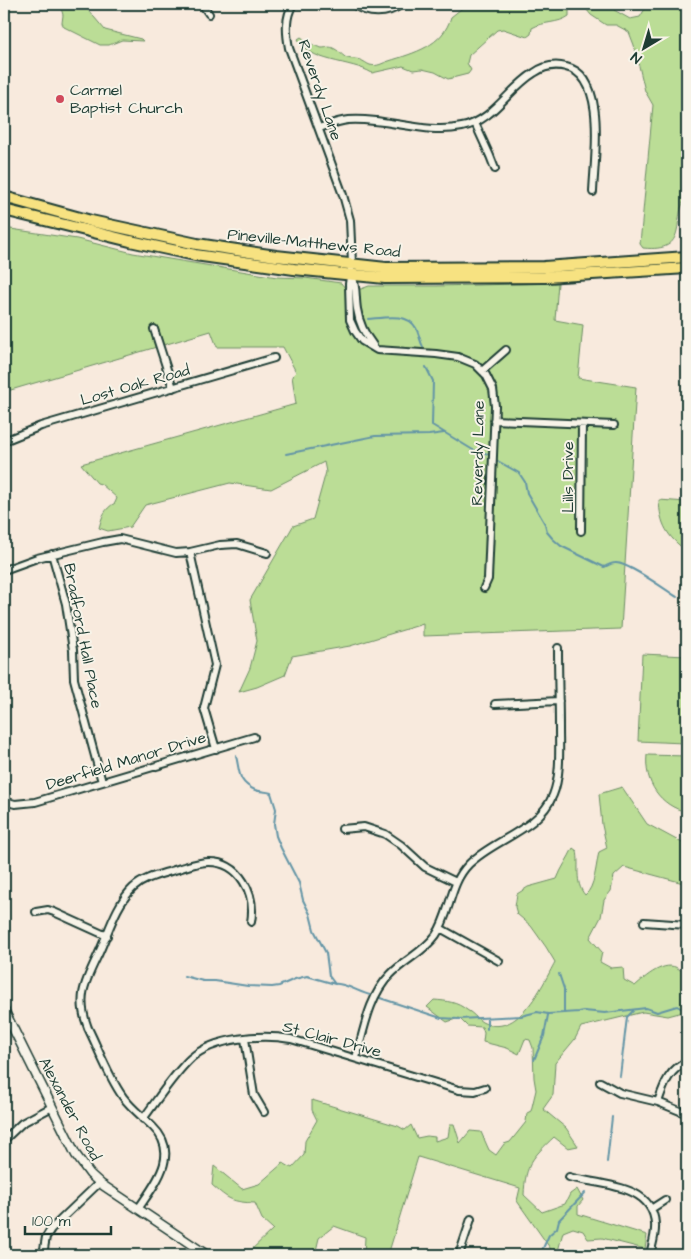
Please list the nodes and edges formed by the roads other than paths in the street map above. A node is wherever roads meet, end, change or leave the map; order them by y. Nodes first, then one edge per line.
1 (202, 4) edge
2 (293, 4) edge
3 (353, 4) edge
4 (402, 4) edge
5 (209, 14) dead end
6 (475, 122) junction
7 (319, 128) junction
8 (495, 170) dead end
9 (593, 192) dead end
10 (4, 197) edge
11 (4, 210) edge
12 (687, 257) edge
13 (687, 268) edge
14 (352, 269) junction
15 (154, 329) dead end
16 (506, 350) dead end
17 (274, 358) dead end
18 (482, 371) junction
19 (173, 388) junction
20 (494, 420) junction
21 (582, 424) junction
22 (614, 425) dead end
23 (4, 440) edge
24 (581, 531) dead end
25 (190, 552) junction
26 (267, 553) dead end
27 (52, 554) junction
28 (4, 570) edge
29 (484, 588) dead end
30 (558, 648) dead end
31 (558, 701) junction
32 (495, 704) dead end
33 (254, 737) dead end
34 (216, 748) junction
35 (102, 782) junction
36 (4, 801) edge
37 (342, 829) dead end
38 (456, 882) junction
39 (36, 912) dead end
40 (251, 922) dead end
41 (644, 922) dead end
42 (687, 925) edge
43 (440, 928) junction
44 (107, 936) junction
45 (499, 961) dead end
46 (4, 1010) edge
47 (245, 1039) junction
48 (356, 1058) junction
49 (687, 1062) edge
50 (600, 1082) dead end
51 (485, 1088) dead end
52 (658, 1102) junction
53 (52, 1107) junction
54 (264, 1112) dead end
55 (687, 1114) edge
56 (143, 1119) junction
57 (4, 1140) edge
58 (569, 1177) dead end
59 (99, 1183) junction
60 (665, 1200) dead end
61 (138, 1208) junction
62 (651, 1209) junction
63 (471, 1219) dead end
64 (43, 1255) edge
65 (207, 1255) edge
66 (460, 1255) edge
67 (650, 1255) edge

1 - 5 street
2 - 7 street, Reverdy Lane
3 - 4 street
6 - 7 street
6 - 8 street
6 - 9 street
7 - 14 street, Reverdy Lane
10 - 14 main road, Pineville-Matthews Road
11 - 14 main road, Pineville-Matthews Road
12 - 14 main road, Pineville-Matthews Road
13 - 14 main road, Pineville-Matthews Road
14 - 18 street, Reverdy Lane
15 - 19 street
16 - 18 street
17 - 19 street, Lost Oak Road
18 - 20 street, Reverdy Lane
19 - 23 street, Lost Oak Road
20 - 21 street
20 - 29 street, Reverdy Lane
21 - 22 street
21 - 24 street, Lills Drive
25 - 26 street
25 - 27 street
25 - 34 street
27 - 28 street
27 - 35 street, Bradford Hall Place
30 - 31 street
31 - 32 street
31 - 38 street
33 - 34 street, Deerfield Manor Drive
34 - 35 street, Deerfield Manor Drive
35 - 36 street, Deerfield Manor Drive
37 - 38 street
38 - 43 street
39 - 44 street
40 - 44 street
41 - 42 street
43 - 45 street
43 - 48 street
44 - 56 street
46 - 53 street, Alexander Road
47 - 48 street, St Clair Drive
47 - 54 street
47 - 56 street, St Clair Drive
48 - 51 street, St Clair Drive
49 - 52 street
50 - 52 street
52 - 55 street
53 - 57 street
53 - 59 street, Alexander Road
56 - 61 street
58 - 62 street
59 - 61 street, Alexander Road
59 - 64 street
60 - 62 street
61 - 65 street, Alexander Road
62 - 67 street
63 - 66 street

